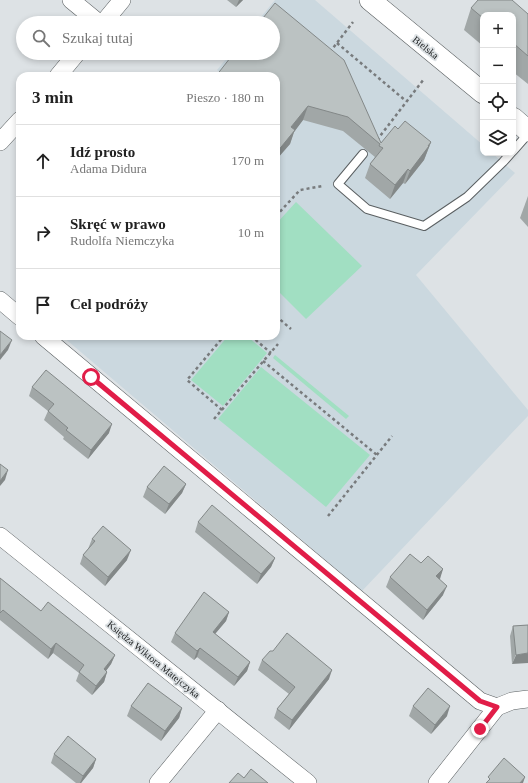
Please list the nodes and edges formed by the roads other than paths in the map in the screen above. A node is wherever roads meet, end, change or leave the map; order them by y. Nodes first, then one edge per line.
1 (71, 0) edge
2 (122, 0) edge
3 (370, 0) edge
4 (90, 16) edge
5 (109, 16) edge
6 (71, 60) edge
7 (61, 72) edge
8 (480, 91) edge
9 (515, 120) edge
10 (16, 124) edge
11 (528, 131) edge
12 (528, 134) edge
13 (0, 142) edge
14 (516, 148) edge
15 (363, 154) dead end
16 (508, 156) edge
17 (0, 300) edge
18 (16, 314) edge
19 (47, 340) edge
20 (0, 536) edge
21 (528, 699) edge
22 (497, 707) junction
23 (218, 710) junction
24 (158, 783) edge
25 (308, 783) edge
26 (437, 783) edge

1 - 4 street
2 - 5 street
3 - 8 street, Bielska
6 - 7 street
9 - 11 street
10 - 13 street
12 - 14 lane
15 - 16 lane
17 - 18 street
19 - 22 street
20 - 23 street, Księdza Wiktora Matejczyka
21 - 22 street
22 - 26 street
23 - 24 street
23 - 25 street, Księdza Wiktora Matejczyka

